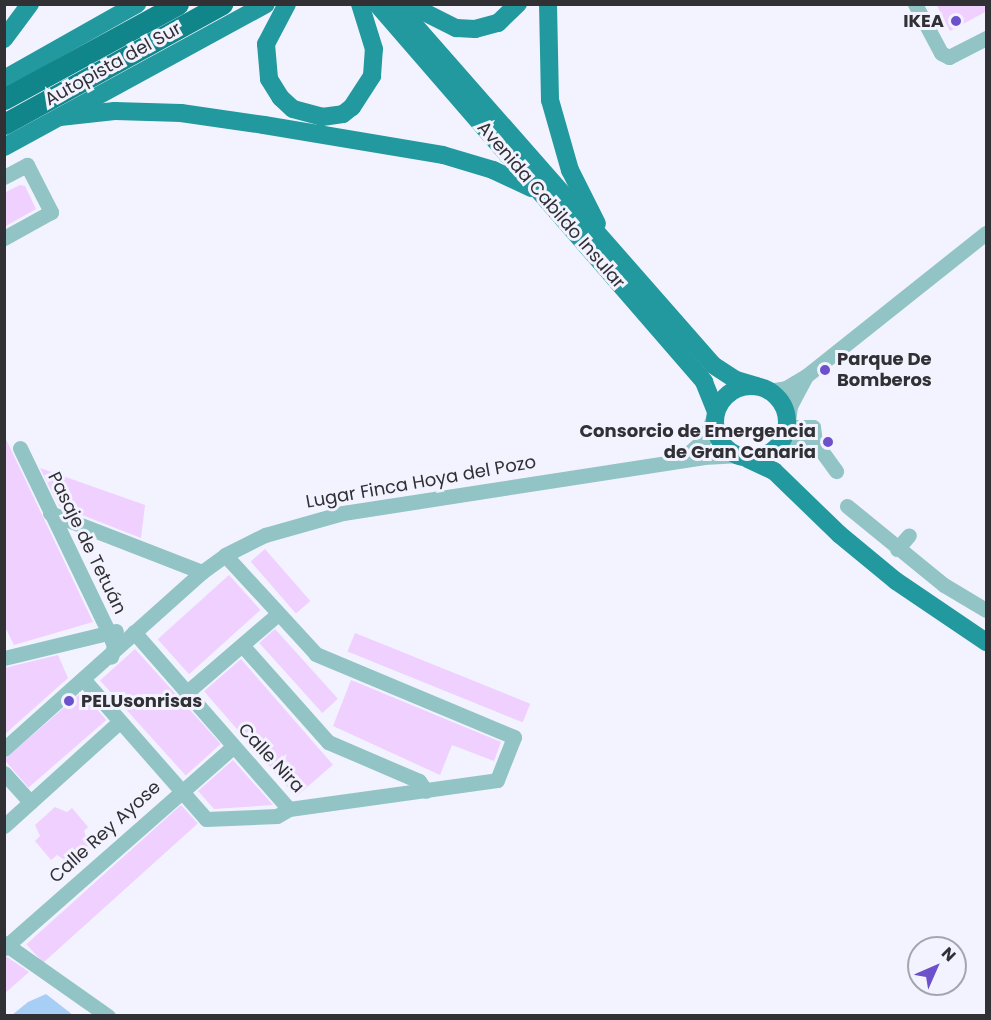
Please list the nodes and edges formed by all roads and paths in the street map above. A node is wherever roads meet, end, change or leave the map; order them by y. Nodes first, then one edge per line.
1 (30, 4) edge
2 (137, 4) edge
3 (178, 4) edge
4 (222, 4) edge
5 (266, 4) edge
6 (287, 4) edge
7 (360, 4) edge
8 (377, 4) edge
9 (396, 4) edge
10 (408, 4) edge
11 (518, 4) edge
12 (548, 4) edge
13 (915, 4) edge
14 (987, 38) edge
15 (4, 39) edge
16 (4, 79) edge
17 (4, 99) edge
18 (60, 117) junction
19 (4, 124) edge
20 (4, 147) edge
21 (4, 177) edge
22 (539, 191) junction
23 (987, 233) edge
24 (4, 238) edge
25 (614, 254) junction
26 (807, 375) junction
27 (763, 388) junction
28 (716, 411) junction
29 (785, 432) junction
30 (815, 442) junction
31 (20, 448) dead end
32 (742, 457) junction
33 (677, 462) junction
34 (836, 471) dead end
35 (802, 498) junction
36 (847, 506) dead end
37 (50, 513) junction
38 (909, 535) dead end
39 (897, 549) junction
40 (225, 555) junction
41 (202, 572) junction
42 (987, 610) edge
43 (278, 614) junction
44 (108, 631) junction
45 (134, 632) junction
46 (987, 642) edge
47 (242, 645) junction
48 (6, 652) edge
49 (111, 657) junction
50 (84, 680) junction
51 (186, 693) junction
52 (119, 722) junction
53 (233, 747) junction
54 (4, 749) edge
55 (4, 773) edge
56 (426, 790) junction
57 (180, 791) junction
58 (30, 802) junction
59 (289, 809) junction
60 (4, 826) edge
61 (6, 945) edge
62 (108, 1016) edge

1 - 15 main road
2 - 16 main road
3 - 17 highway, Autopista del Sur
4 - 19 highway, Autopista del Sur
5 - 18 main road
6 - 7 main road
8 - 22 main road, Avenida Cabildo Insular
9 - 25 main road, Avenida Cabildo Insular
10 - 11 main road
12 - 25 main road
13 - 14 street
18 - 20 main road
18 - 22 main road
21 - 24 street
22 - 28 main road, Avenida Cabildo Insular
23 - 26 street
25 - 27 main road, Avenida Cabildo Insular
26 - 27 street
26 - 29 street
27 - 28 main road
27 - 29 main road
28 - 32 main road
28 - 33 street
29 - 30 street
29 - 30 street
29 - 32 main road
29 - 35 main road
30 - 34 street
31 - 37 street, Pasaje de Tetuán
32 - 33 street, Lugar Finca Hoya del Pozo
32 - 35 main road
33 - 40 street, Lugar Finca Hoya del Pozo
35 - 46 main road
36 - 39 street
37 - 41 street
37 - 44 street, Pasaje de Tetuán
38 - 39 street
39 - 42 street
40 - 41 street, Lugar Finca Hoya del Pozo
40 - 43 street
41 - 45 street, Lugar Finca Hoya del Pozo
43 - 47 street
43 - 56 street, Calle Nira
44 - 45 street
44 - 48 street
44 - 49 street, Pasaje de Tetuán
45 - 49 street, Lugar Finca Hoya del Pozo
45 - 51 street, Calle Nira
47 - 51 street
47 - 56 street
49 - 50 street, Lugar Finca Hoya del Pozo
50 - 52 street
50 - 54 street, Lugar Finca Hoya del Pozo
51 - 53 street, Calle Nira
52 - 57 street
52 - 58 street
53 - 57 street, Calle Rey Ayose
53 - 59 street, Calle Nira
55 - 58 street
56 - 59 street, Calle Nira
57 - 59 street
57 - 61 street, Calle Rey Ayose
58 - 60 street
61 - 62 street

